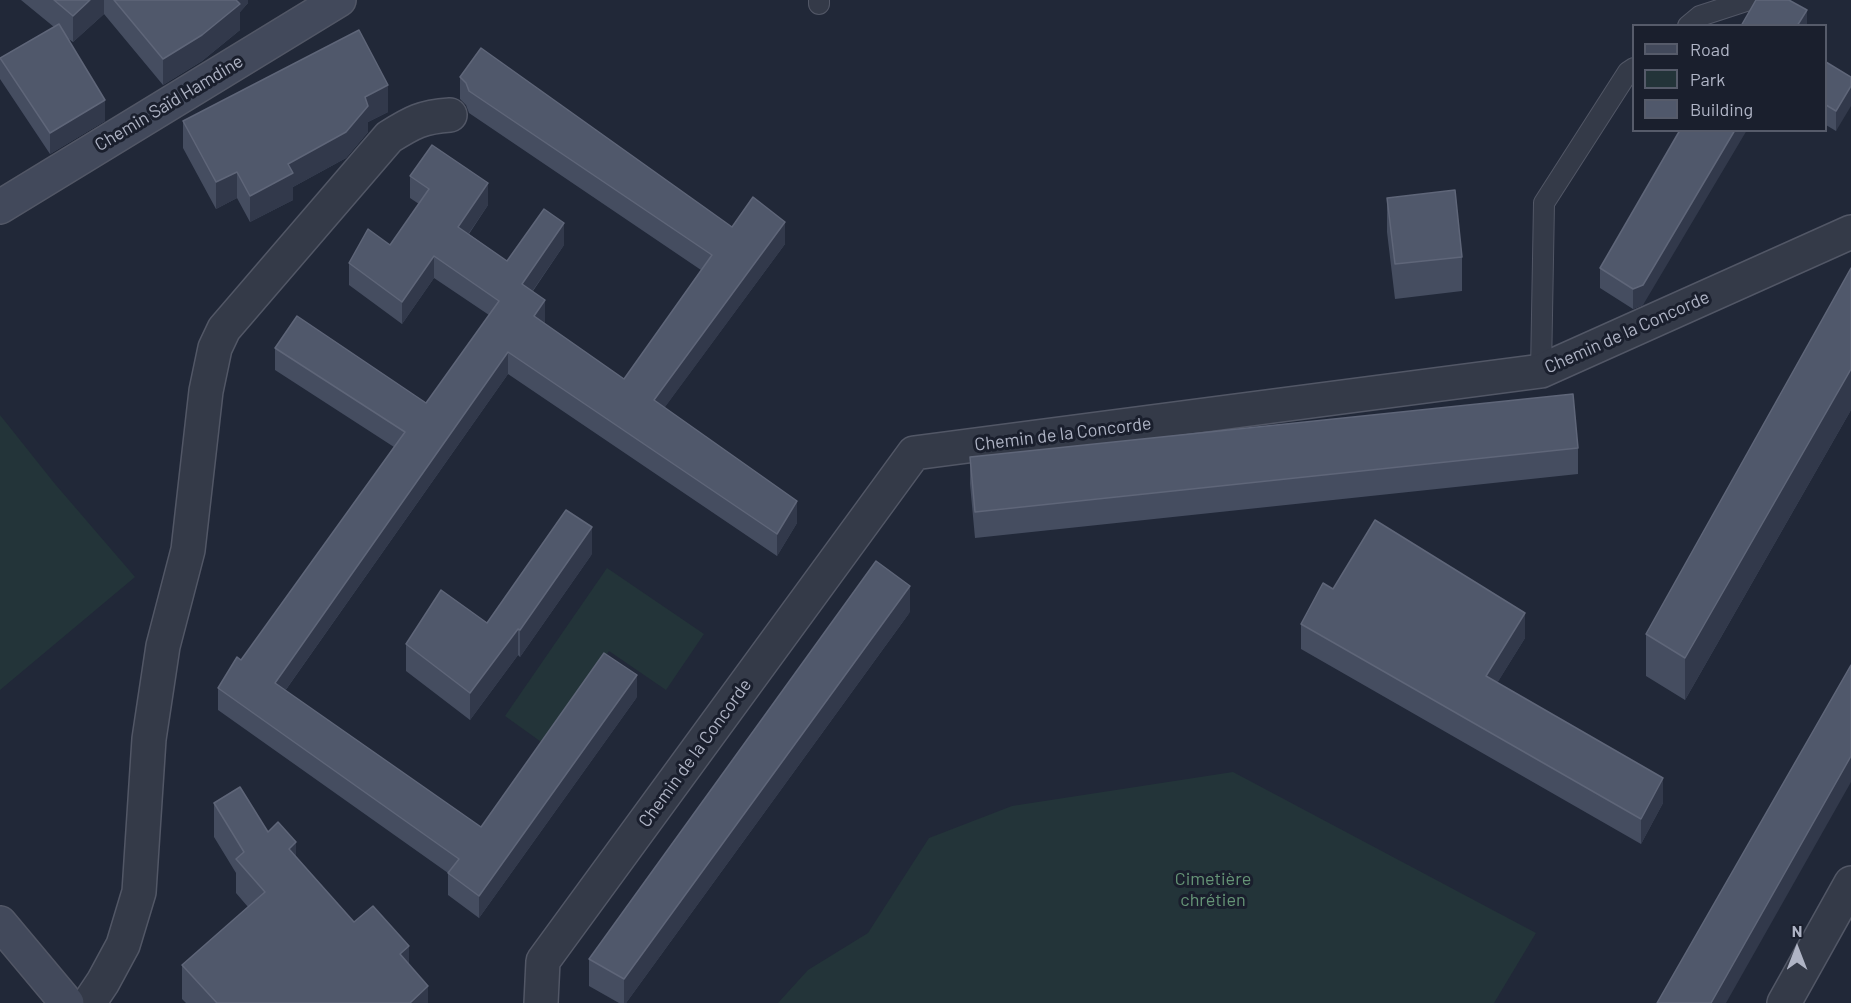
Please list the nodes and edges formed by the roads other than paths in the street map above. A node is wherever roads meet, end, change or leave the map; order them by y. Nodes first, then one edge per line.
1 (339, 0) edge
2 (1749, 0) edge
3 (1690, 24) edge
4 (1632, 69) edge
5 (450, 115) dead end
6 (0, 207) edge
7 (1851, 232) edge
8 (1541, 371) junction
9 (1851, 883) edge
10 (0, 923) edge
11 (67, 1003) edge
12 (88, 1003) edge
13 (541, 1003) edge
14 (1784, 1003) edge

1 - 6 main road, Chemin Saïd Hamdine
2 - 3 lane
4 - 8 lane
5 - 12 street
7 - 8 street, Chemin de la Concorde
8 - 13 street, Chemin de la Concorde
9 - 14 street
10 - 11 main road

